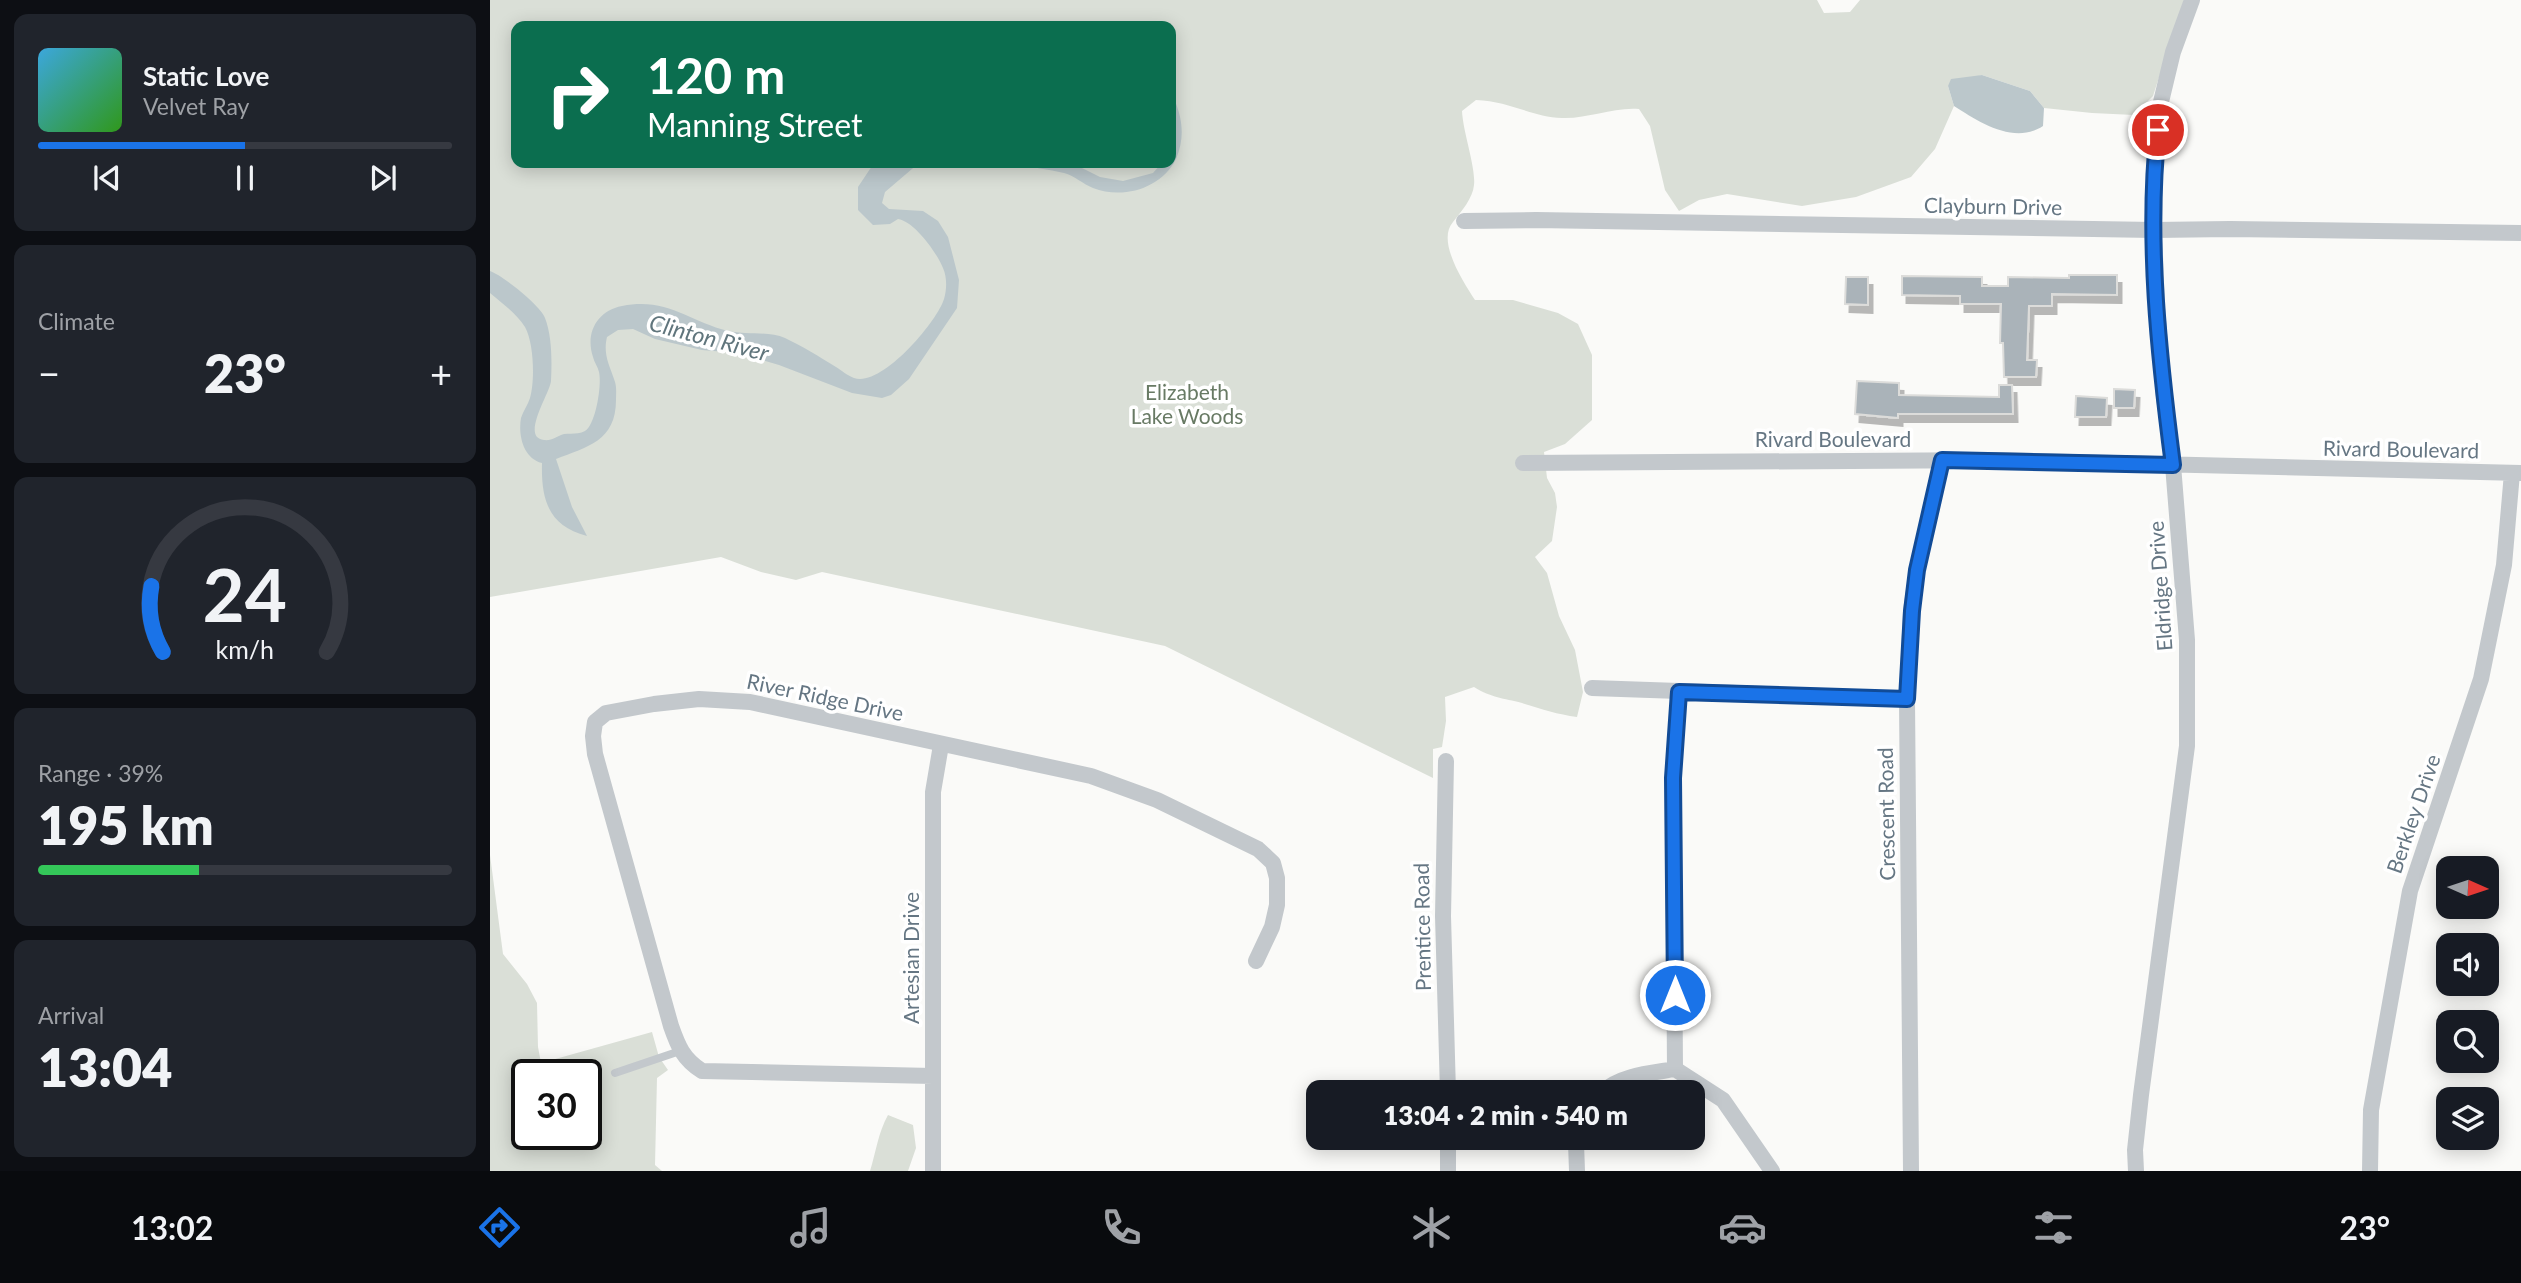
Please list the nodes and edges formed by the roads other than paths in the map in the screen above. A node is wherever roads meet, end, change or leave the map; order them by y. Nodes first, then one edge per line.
1 (2192, 0) edge
2 (1464, 221) dead end
3 (2154, 230) junction
4 (2521, 233) edge
5 (1942, 460) junction
6 (1523, 463) dead end
7 (2173, 465) junction
8 (2516, 473) edge
9 (1592, 688) dead end
10 (1679, 692) junction
11 (1907, 699) junction
12 (941, 745) junction
13 (1446, 761) dead end
14 (1256, 961) dead end
15 (680, 1051) junction
16 (1675, 1069) junction
17 (615, 1073) dead end
18 (933, 1076) junction
19 (1448, 1080) edge
20 (1626, 1080) edge
21 (1448, 1150) edge
22 (1576, 1150) edge
23 (933, 1171) edge
24 (1448, 1171) edge
25 (1577, 1171) edge
26 (1772, 1171) edge
27 (1911, 1171) edge
28 (2136, 1171) edge
29 (2370, 1171) edge

1 - 3 street, Eldridge Drive
2 - 3 street, Clayburn Drive
3 - 4 street, Clayburn Drive
3 - 7 street, Eldridge Drive
5 - 6 street, Rivard Boulevard
5 - 7 street, Rivard Boulevard
5 - 11 street, Crescent Road
7 - 8 street, Rivard Boulevard
7 - 28 street, Eldridge Drive
8 - 29 street, Berkley Drive
9 - 10 street
10 - 11 street
10 - 16 street
11 - 27 street, Crescent Road
12 - 14 street, River Ridge Drive
12 - 15 street, River Ridge Drive
12 - 18 street, Artesian Drive
13 - 19 street, Prentice Road
15 - 17 lane
15 - 18 street
16 - 20 street
16 - 26 street
18 - 23 street, Artesian Drive
21 - 24 street
22 - 25 street

